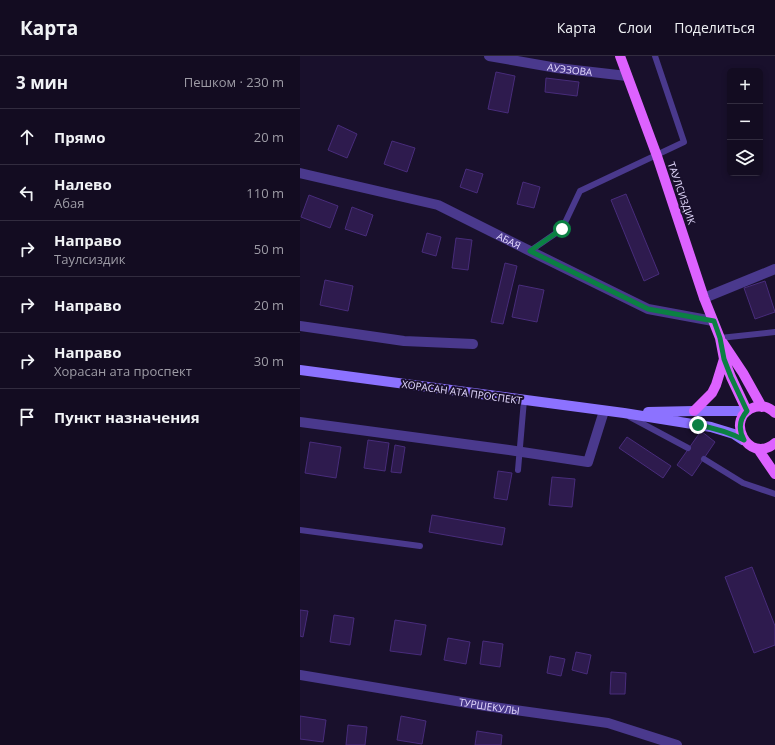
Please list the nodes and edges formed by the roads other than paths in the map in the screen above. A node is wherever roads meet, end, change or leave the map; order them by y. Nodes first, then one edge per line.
1 (489, 56) edge
2 (620, 56) edge
3 (655, 56) edge
4 (627, 76) junction
5 (656, 156) junction
6 (300, 173) edge
7 (530, 251) junction
8 (775, 268) edge
9 (704, 298) junction
10 (714, 321) junction
11 (300, 326) edge
12 (775, 332) edge
13 (720, 338) junction
14 (472, 344) dead end
15 (724, 359) junction
16 (300, 370) edge
17 (524, 400) junction
18 (762, 406) junction
19 (604, 411) junction
20 (694, 411) junction
21 (747, 411) junction
22 (624, 413) junction
23 (775, 413) edge
24 (300, 422) edge
25 (744, 440) junction
26 (775, 443) edge
27 (688, 448) dead end
28 (758, 448) junction
29 (520, 452) junction
30 (704, 459) dead end
31 (518, 470) dead end
32 (775, 474) edge
33 (775, 494) edge
34 (300, 530) edge
35 (420, 546) dead end
36 (300, 675) edge
37 (677, 745) edge

1 - 4 street, АУЭЗОВА
2 - 4 main road, ТАУЛСИЗДИК
3 - 5 lane
4 - 5 main road, ТАУЛСИЗДИК
5 - 7 lane
5 - 9 main road, ТАУЛСИЗДИК
6 - 7 street, АБАЯ
7 - 10 street, АБАЯ
8 - 9 street
9 - 10 main road, ТАУЛСИЗДИК
10 - 13 main road, ТАУЛСИЗДИК
11 - 14 street
12 - 13 lane
13 - 15 main road, ТАУЛСИЗДИК
13 - 18 main road, ТАУЛСИЗДИК
15 - 20 main road
15 - 21 main road, ТАУЛСИЗДИК
16 - 17 main road, ХОРАСАН АТА ПРОСПЕКТ
17 - 19 main road, ХОРАСАН АТА ПРОСПЕКТ
17 - 29 lane
18 - 21 main road
18 - 23 main road
19 - 22 main road, ХОРАСАН АТА ПРОСПЕКТ
19 - 29 street
20 - 21 main road, ХОРАСАН АТА ПРОСПЕКТ
20 - 22 main road, ХОРАСАН АТА ПРОСПЕКТ
21 - 25 main road
22 - 25 main road, ХОРАСАН АТА ПРОСПЕКТ
22 - 27 lane
24 - 29 street
25 - 28 main road
26 - 28 main road
28 - 32 main road
29 - 31 lane
30 - 33 lane
34 - 35 lane
36 - 37 street, ТУРШЕКУЛЫ

